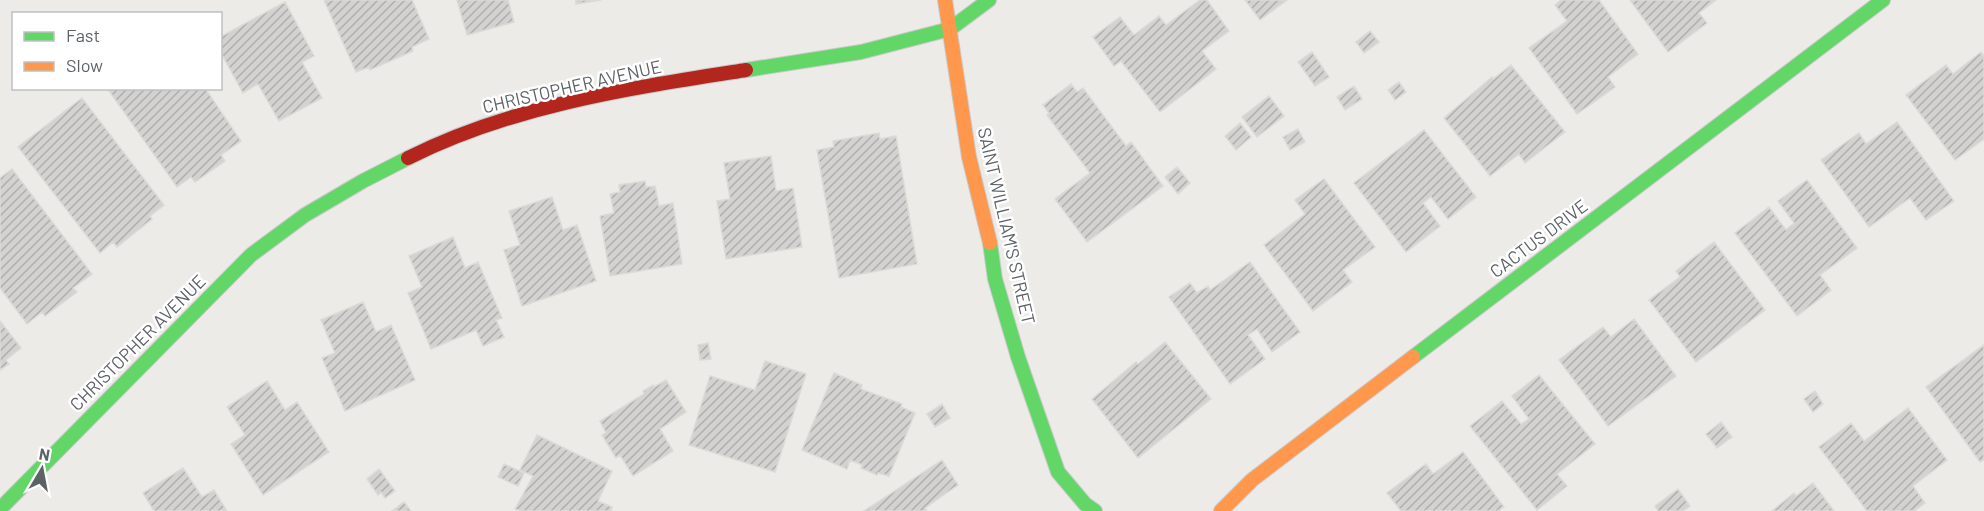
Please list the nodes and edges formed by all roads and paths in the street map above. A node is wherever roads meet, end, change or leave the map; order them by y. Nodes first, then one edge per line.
1 (945, 0) edge
2 (989, 0) edge
3 (1883, 0) edge
4 (950, 29) junction
5 (0, 509) edge
6 (1095, 511) edge
7 (1221, 511) edge

1 - 4 street, SAINT WILLIAM'S STREET
2 - 4 street, CHRISTOPHER AVENUE
3 - 7 street, CACTUS DRIVE
4 - 5 street, CHRISTOPHER AVENUE
4 - 6 street, SAINT WILLIAM'S STREET

